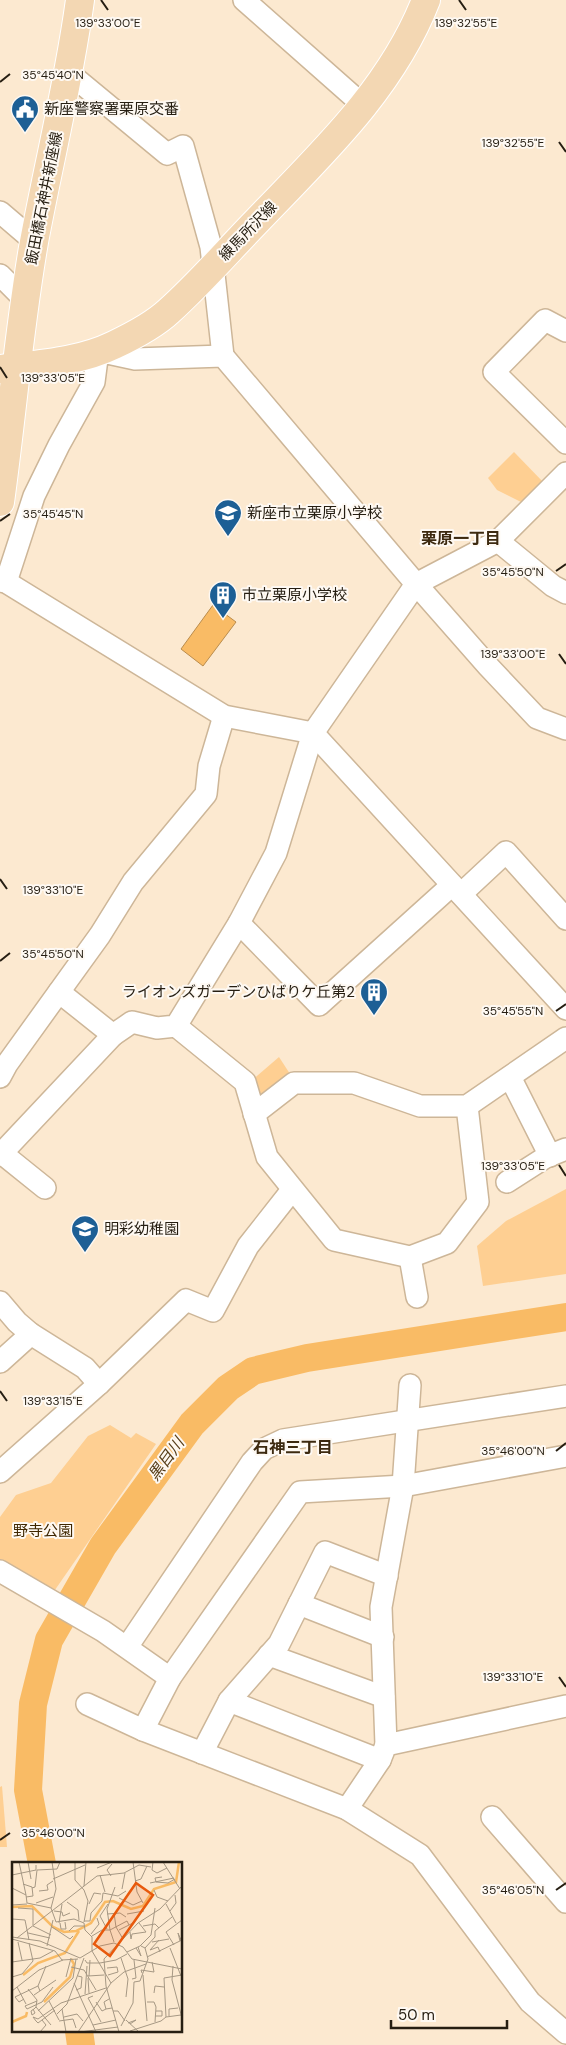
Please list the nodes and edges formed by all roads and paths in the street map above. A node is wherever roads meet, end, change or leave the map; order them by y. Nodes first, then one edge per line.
1 (244, 0) edge
2 (426, 0) edge
3 (83, 5) edge
4 (69, 73) junction
5 (364, 106) junction
6 (0, 212) edge
7 (34, 242) junction
8 (212, 268) junction
9 (0, 275) edge
10 (25, 300) junction
11 (566, 331) edge
12 (98, 351) junction
13 (224, 356) junction
14 (8, 368) edge
15 (566, 443) edge
16 (566, 473) edge
17 (0, 502) edge
18 (498, 541) junction
19 (3, 582) edge
20 (416, 584) junction
21 (566, 593) edge
22 (224, 716) junction
23 (566, 728) edge
24 (313, 733) junction
25 (457, 889) junction
26 (566, 919) edge
27 (239, 922) junction
28 (58, 992) junction
29 (566, 1009) edge
30 (176, 1026) junction
31 (113, 1035) junction
32 (566, 1038) edge
33 (0, 1077) edge
34 (510, 1077) junction
35 (467, 1106) junction
36 (254, 1114) junction
37 (558, 1152) edge
38 (0, 1154) edge
39 (507, 1182) dead end
40 (45, 1188) dead end
41 (292, 1190) junction
42 (410, 1257) junction
43 (417, 1297) dead end
44 (0, 1302) edge
45 (31, 1334) junction
46 (0, 1362) edge
47 (99, 1384) junction
48 (410, 1385) dead end
49 (566, 1396) edge
50 (408, 1421) junction
51 (566, 1456) edge
52 (0, 1472) edge
53 (403, 1486) junction
54 (0, 1572) edge
55 (387, 1576) junction
56 (299, 1604) junction
57 (382, 1638) junction
58 (127, 1647) junction
59 (269, 1655) junction
60 (170, 1678) junction
61 (384, 1697) junction
62 (229, 1701) junction
63 (88, 1704) dead end
64 (566, 1706) edge
65 (143, 1730) junction
66 (383, 1752) junction
67 (202, 1753) junction
68 (347, 1809) junction
69 (492, 1816) dead end
70 (566, 1902) edge
71 (566, 2033) edge

1 - 5 street
2 - 5 main road, 練馬所沢線
3 - 4 main road, 飯田橋石神井新座線
4 - 7 main road, 飯田橋石神井新座線
4 - 8 street
5 - 8 main road, 練馬所沢線
6 - 7 street
7 - 10 main road, 飯田橋石神井新座線
8 - 12 main road, 練馬所沢線
8 - 13 street
9 - 10 street
10 - 14 main road, 飯田橋石神井新座線
11 - 15 street
12 - 13 street
12 - 14 main road, 練馬所沢線
12 - 19 street
13 - 20 street
14 - 17 main road, 飯田橋石神井新座線
16 - 18 street
18 - 20 street
18 - 21 street
19 - 22 street
20 - 23 street
20 - 24 street
22 - 24 street
22 - 28 street
24 - 25 street
24 - 27 street
25 - 26 street
25 - 27 street
25 - 29 street
27 - 30 street
28 - 31 street
28 - 33 street
30 - 31 street
30 - 36 street
31 - 38 street
32 - 34 street
34 - 35 street
34 - 37 street
35 - 36 street
35 - 42 street
36 - 41 street
37 - 39 street
38 - 40 street
41 - 42 street
41 - 47 street
42 - 43 street
44 - 45 street
45 - 46 street
45 - 47 street
47 - 52 street
48 - 50 street
49 - 50 street
50 - 53 street
50 - 58 street
51 - 53 street
53 - 55 street
53 - 60 street
54 - 58 street
55 - 56 street
55 - 57 street
56 - 57 street
56 - 59 street
57 - 61 street
58 - 60 street
59 - 61 street
59 - 62 street
60 - 65 street
61 - 66 street
62 - 66 street
62 - 67 street
63 - 65 street
64 - 66 street
65 - 67 street
66 - 68 street
67 - 68 street
68 - 71 street
69 - 70 street

